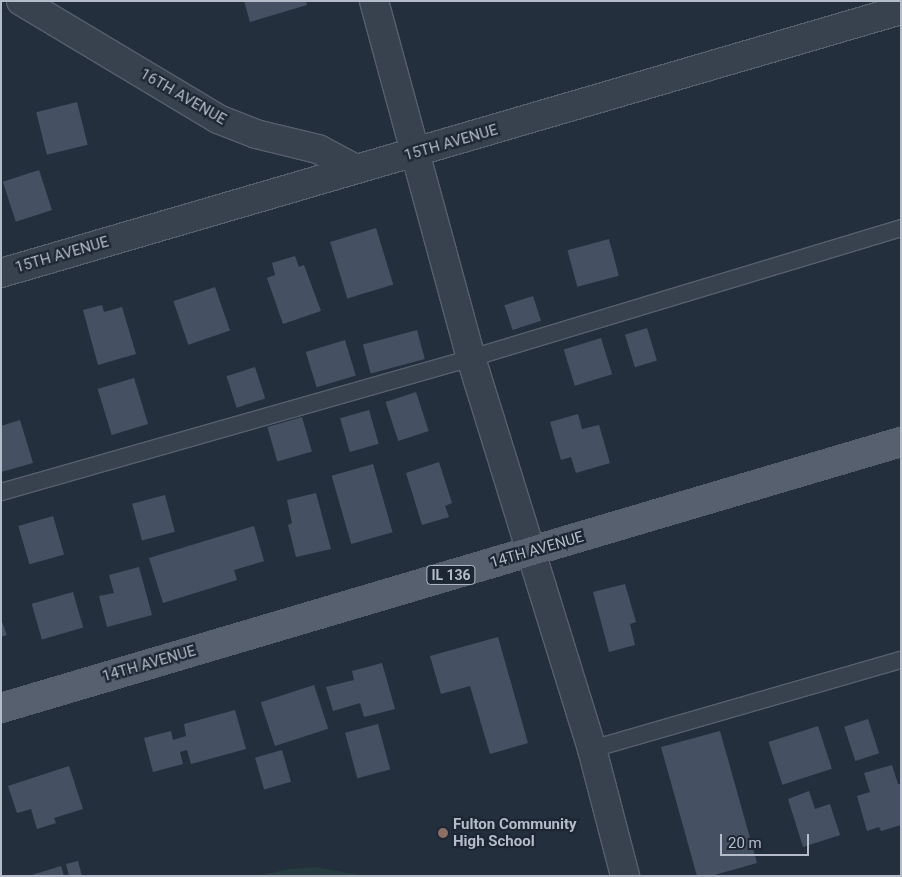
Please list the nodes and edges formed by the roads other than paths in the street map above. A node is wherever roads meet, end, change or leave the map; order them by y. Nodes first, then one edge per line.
1 (21, 1) edge
2 (374, 1) edge
3 (901, 10) edge
4 (415, 154) junction
5 (356, 169) junction
6 (901, 228) edge
7 (1, 273) edge
8 (471, 358) junction
9 (901, 442) edge
10 (1, 492) edge
11 (532, 552) junction
12 (901, 660) edge
13 (1, 708) edge
14 (592, 749) junction
15 (625, 876) edge

1 - 5 street, 16TH AVENUE
2 - 4 street
3 - 4 street, 15TH AVENUE
4 - 5 street, 15TH AVENUE
4 - 8 street
5 - 7 street, 15TH AVENUE
6 - 8 lane
8 - 10 lane
8 - 11 street
9 - 11 main road, 14TH AVENUE / IL 136
11 - 13 main road, 14TH AVENUE / IL 136
11 - 14 street
12 - 14 lane
14 - 15 street

